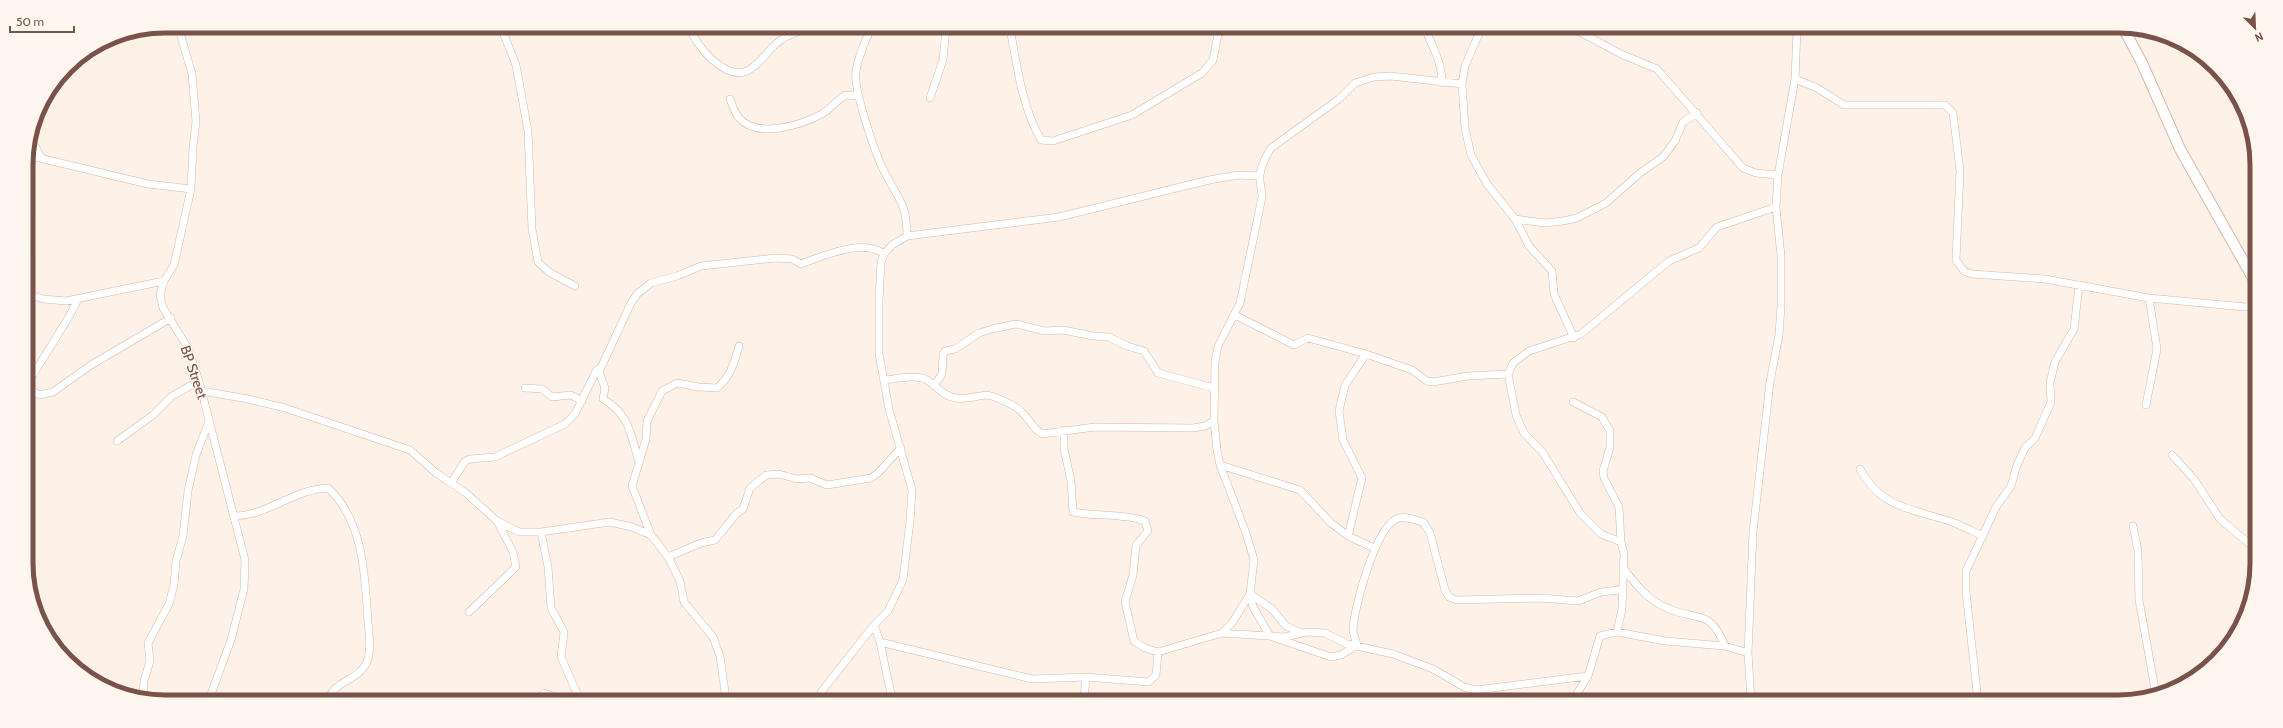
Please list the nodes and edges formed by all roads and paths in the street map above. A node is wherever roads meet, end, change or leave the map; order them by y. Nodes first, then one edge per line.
1 (180, 33) edge
2 (503, 33) edge
3 (693, 33) edge
4 (798, 33) edge
5 (869, 33) edge
6 (946, 33) edge
7 (1011, 33) edge
8 (1218, 33) edge
9 (1427, 33) edge
10 (1479, 33) edge
11 (1581, 33) edge
12 (1797, 33) edge
13 (2126, 33) edge
14 (1795, 79) junction
15 (1442, 83) junction
16 (1462, 84) junction
17 (858, 96) junction
18 (930, 98) dead end
19 (730, 99) dead end
20 (1696, 113) junction
21 (35, 146) edge
22 (33, 157) edge
23 (42, 159) junction
24 (1259, 176) junction
25 (1778, 176) junction
26 (191, 189) junction
27 (1776, 207) junction
28 (1515, 219) junction
29 (907, 236) junction
30 (884, 254) junction
31 (2250, 273) edge
32 (164, 281) junction
33 (2079, 285) junction
34 (575, 286) dead end
35 (33, 296) edge
36 (2149, 298) junction
37 (78, 299) junction
38 (2250, 306) edge
39 (1235, 315) junction
40 (171, 318) junction
41 (1574, 338) junction
42 (739, 346) dead end
43 (1366, 354) junction
44 (599, 368) junction
45 (1508, 374) junction
46 (33, 375) edge
47 (884, 380) junction
48 (199, 381) junction
49 (934, 386) junction
50 (525, 388) dead end
51 (1214, 388) junction
52 (33, 391) edge
53 (202, 391) junction
54 (582, 401) junction
55 (1573, 402) dead end
56 (2146, 405) dead end
57 (1214, 420) junction
58 (209, 421) junction
59 (1064, 430) junction
60 (117, 441) dead end
61 (901, 448) junction
62 (2172, 455) dead end
63 (639, 462) junction
64 (1220, 465) junction
65 (1860, 469) dead end
66 (451, 483) junction
67 (235, 516) junction
68 (498, 521) junction
69 (2133, 526) dead end
70 (541, 532) junction
71 (651, 535) junction
72 (1348, 536) junction
73 (1983, 536) junction
74 (1621, 542) junction
75 (2250, 544) edge
76 (1374, 548) junction
77 (668, 558) junction
78 (1624, 569) junction
79 (1623, 587) junction
80 (1250, 594) junction
81 (469, 612) dead end
82 (874, 625) junction
83 (1617, 632) junction
84 (1222, 633) junction
85 (1301, 633) junction
86 (1270, 636) junction
87 (880, 642) junction
88 (1357, 645) junction
89 (1725, 646) junction
90 (1158, 652) junction
91 (1748, 653) junction
92 (1588, 676) junction
93 (1086, 677) junction
94 (2155, 689) edge
95 (144, 693) edge
96 (544, 693) dead end
97 (211, 695) edge
98 (330, 695) edge
99 (550, 695) edge
100 (578, 695) edge
101 (726, 695) edge
102 (820, 695) edge
103 (891, 695) edge
104 (1084, 695) edge
105 (1576, 695) edge
106 (1751, 695) edge
107 (1977, 695) edge

1 - 26 street, BP Street
2 - 34 street
3 - 4 street
5 - 17 street
6 - 18 street
7 - 8 street
9 - 15 street
10 - 16 street
11 - 20 street
12 - 14 street
13 - 31 street
14 - 25 street
14 - 33 street
15 - 16 street
15 - 24 street
16 - 28 street
17 - 19 street
17 - 29 street
20 - 25 street
20 - 28 street
21 - 23 street
22 - 23 street
23 - 26 street
24 - 29 street
24 - 39 street
25 - 27 street
26 - 32 street, BP Street
27 - 41 street
27 - 91 street
28 - 41 street
29 - 30 street
30 - 44 street
30 - 47 street
32 - 37 street
32 - 40 street, BP Street
33 - 36 street
33 - 73 street
35 - 37 street
36 - 38 street
36 - 56 street
37 - 46 street
39 - 43 street
39 - 51 street
40 - 48 street, BP Street
40 - 52 street
41 - 45 street
42 - 63 street
43 - 45 street
43 - 72 street
44 - 54 street
44 - 63 street
45 - 74 street
47 - 49 street
47 - 61 street
48 - 53 street, BP Street
48 - 60 street
49 - 51 street
49 - 59 street
50 - 54 street
51 - 57 street
53 - 58 street, BP Street
53 - 66 street
54 - 66 street
55 - 74 street
57 - 59 street
57 - 64 street
58 - 67 street, BP Street
58 - 95 street
59 - 90 street
61 - 77 street
61 - 82 street
62 - 75 street
63 - 71 street
64 - 72 street
64 - 80 street
65 - 73 street
66 - 68 street
67 - 97 street, BP Street
67 - 98 street
68 - 70 street
68 - 81 street
69 - 94 street
70 - 71 street
70 - 100 street
71 - 77 street
72 - 76 street
73 - 107 street
74 - 78 street
76 - 79 street
76 - 88 street
77 - 101 street
78 - 79 street
78 - 89 street
79 - 83 street
80 - 84 street
80 - 85 street
80 - 86 street
82 - 87 street
82 - 102 street
83 - 89 street
83 - 92 street
84 - 86 street
84 - 90 street
85 - 86 street
85 - 88 street
86 - 88 street
87 - 93 street
87 - 103 street
88 - 92 street
89 - 91 street
90 - 93 street
91 - 106 street
92 - 105 street
93 - 104 street
96 - 99 street

